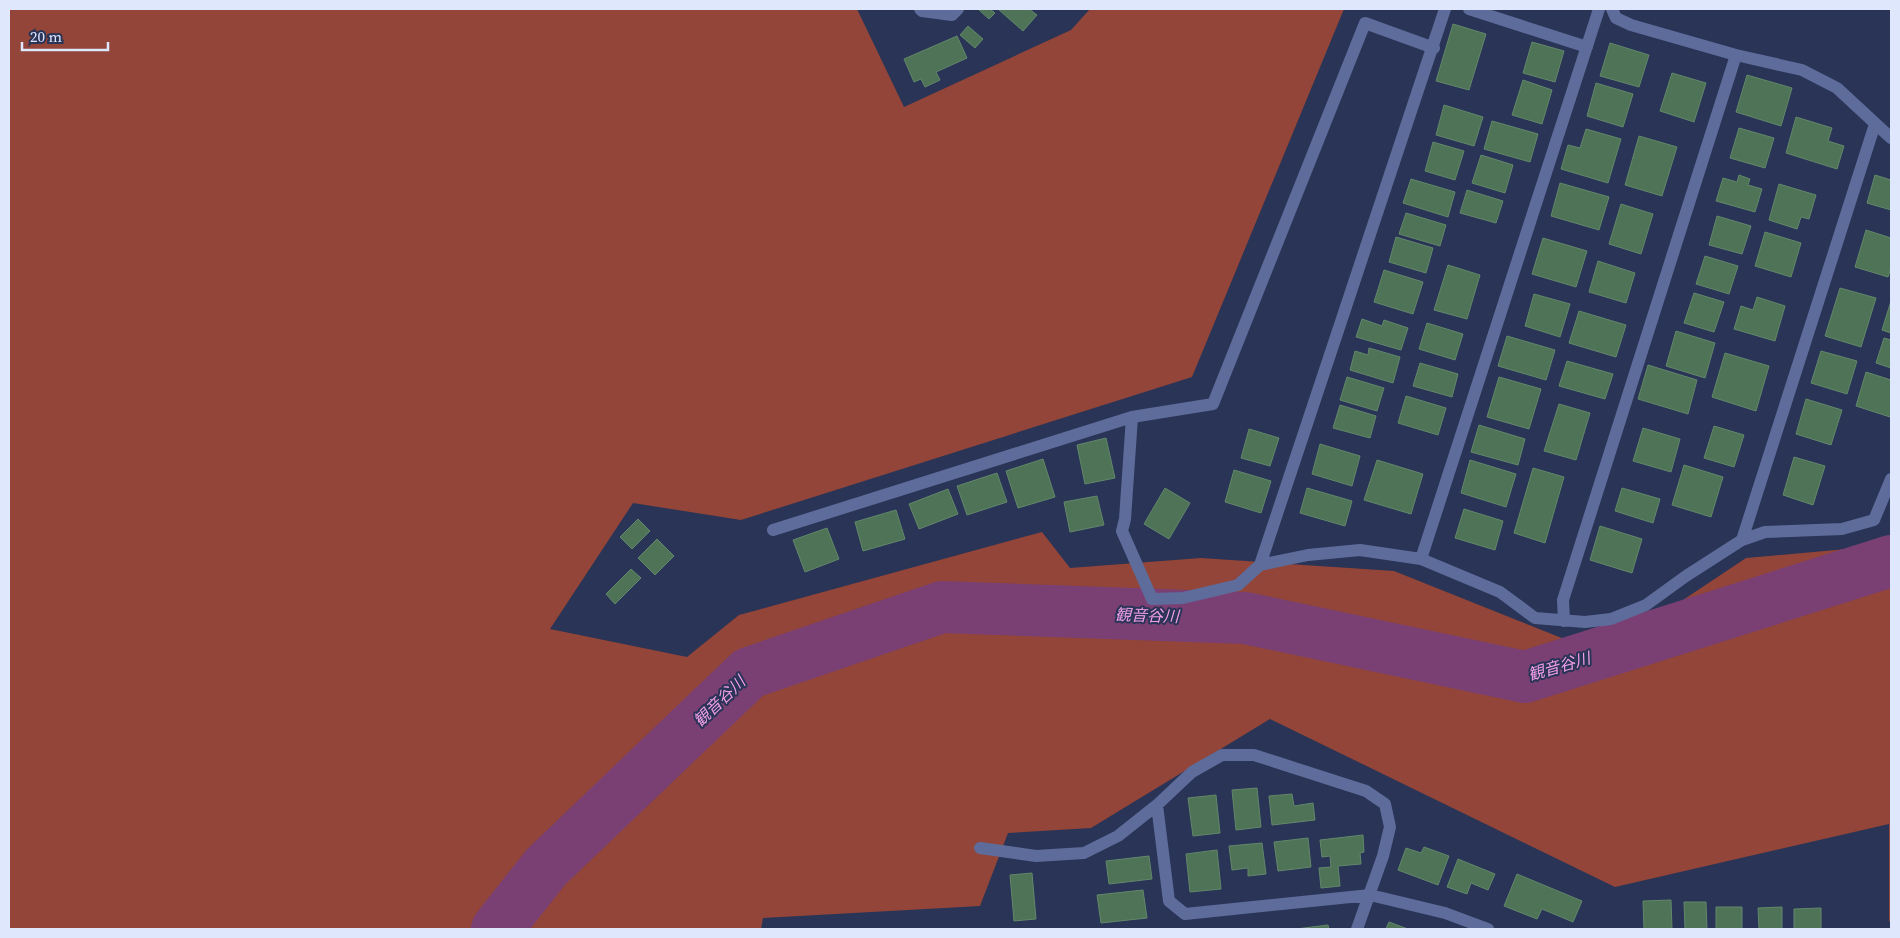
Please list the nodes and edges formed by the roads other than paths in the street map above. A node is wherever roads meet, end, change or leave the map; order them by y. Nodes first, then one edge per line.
1 (920, 9) edge
2 (958, 9) edge
3 (1445, 9) edge
4 (1469, 9) edge
5 (1599, 9) edge
6 (1612, 9) edge
7 (1587, 47) junction
8 (1434, 48) junction
9 (1736, 55) junction
10 (1875, 124) junction
11 (1891, 138) edge
12 (1132, 416) junction
13 (1891, 479) edge
14 (774, 530) dead end
15 (1742, 540) junction
16 (1421, 559) junction
17 (1260, 565) junction
18 (1564, 621) junction
19 (1157, 805) junction
20 (980, 848) dead end
21 (1370, 895) junction
22 (1357, 929) edge
23 (1488, 929) edge

1 - 2 street
3 - 8 street
4 - 7 street
5 - 7 street
6 - 9 street
7 - 16 street
8 - 12 street
8 - 17 street
9 - 10 street
9 - 18 street
10 - 11 street
10 - 15 street
12 - 14 street
12 - 17 street
13 - 15 street
15 - 18 street
16 - 17 street
16 - 18 street
19 - 20 street
19 - 21 street
19 - 21 street
21 - 22 street
21 - 23 street

